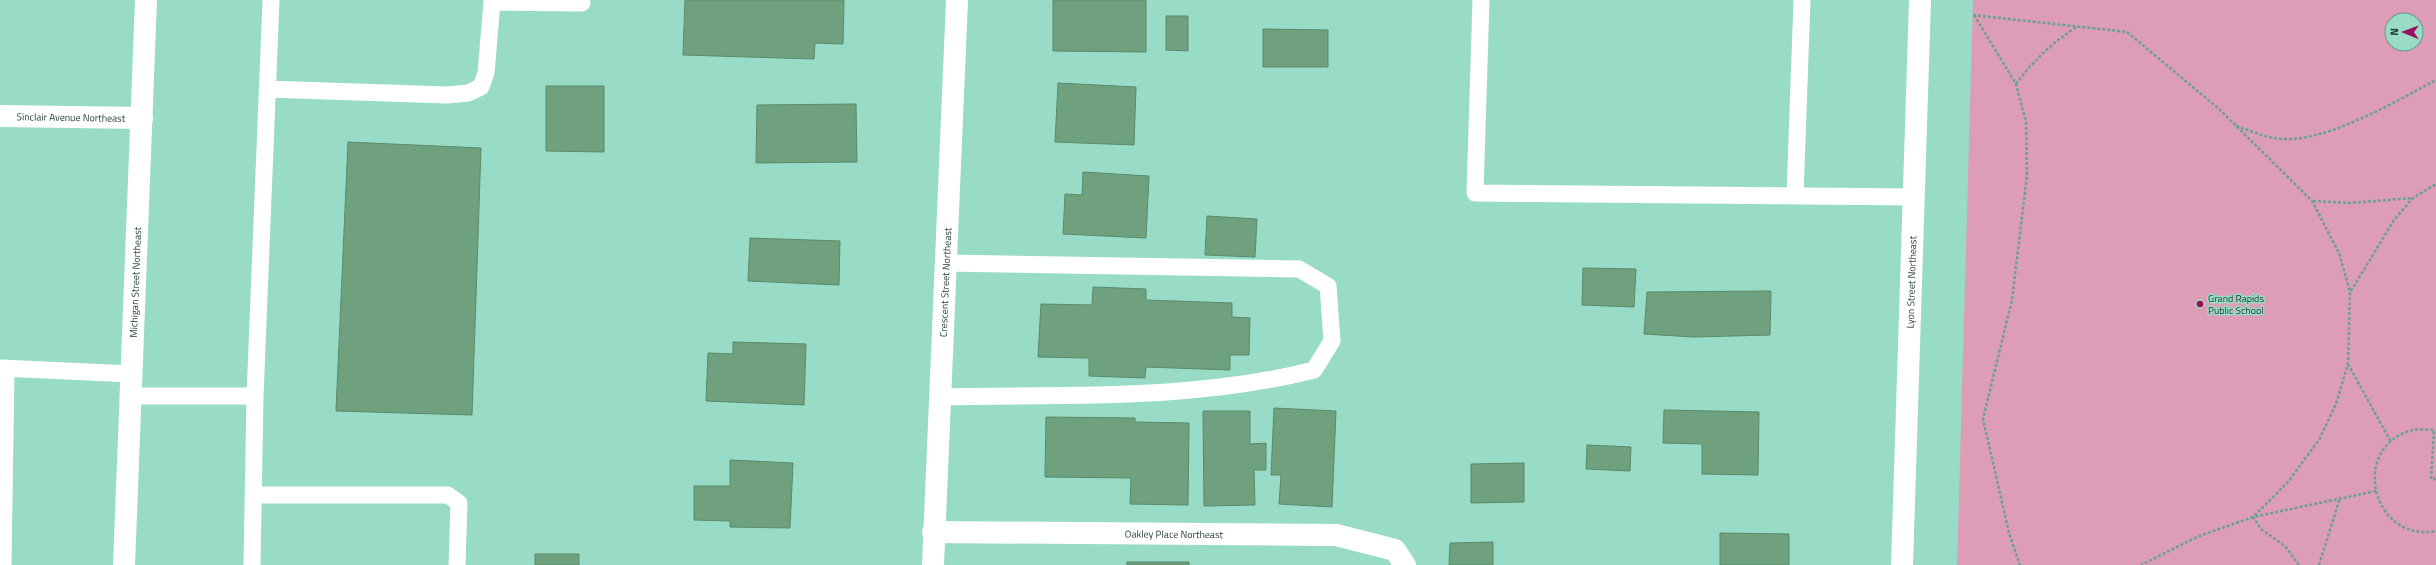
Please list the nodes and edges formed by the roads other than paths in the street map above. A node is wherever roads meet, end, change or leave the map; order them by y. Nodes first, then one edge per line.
1 (146, 0) edge
2 (270, 0) edge
3 (958, 0) edge
4 (1481, 0) edge
5 (1802, 0) edge
6 (1920, 0) edge
7 (492, 1) edge
8 (582, 3) dead end
9 (267, 89) junction
10 (0, 116) edge
11 (142, 118) junction
12 (1795, 195) junction
13 (1914, 197) junction
14 (946, 263) junction
15 (3, 368) edge
16 (132, 374) junction
17 (131, 396) junction
18 (256, 396) junction
19 (939, 397) junction
20 (254, 495) junction
21 (933, 532) junction
22 (2, 557) edge
23 (124, 565) edge
24 (252, 565) edge
25 (457, 565) edge
26 (933, 565) edge
27 (1404, 565) edge
28 (1902, 565) edge

1 - 11 street, Michigan Street Northeast
2 - 9 lane
3 - 14 street, Crescent Street Northeast
4 - 12 lane
5 - 12 lane
6 - 13 street, Lyon Street Northeast
7 - 8 lane
7 - 9 lane
9 - 18 lane
10 - 11 street, Sinclair Avenue Northeast
11 - 16 street, Michigan Street Northeast
12 - 13 lane
13 - 28 street, Lyon Street Northeast
14 - 19 street, Crescent Street Northeast
14 - 19 lane
15 - 16 lane
15 - 22 lane
16 - 17 street, Michigan Street Northeast
17 - 18 lane
17 - 23 street, Michigan Street Northeast
18 - 20 lane
19 - 21 street, Crescent Street Northeast
20 - 24 lane
20 - 25 lane
21 - 26 street, Crescent Street Northeast
21 - 27 street, Oakley Place Northeast

